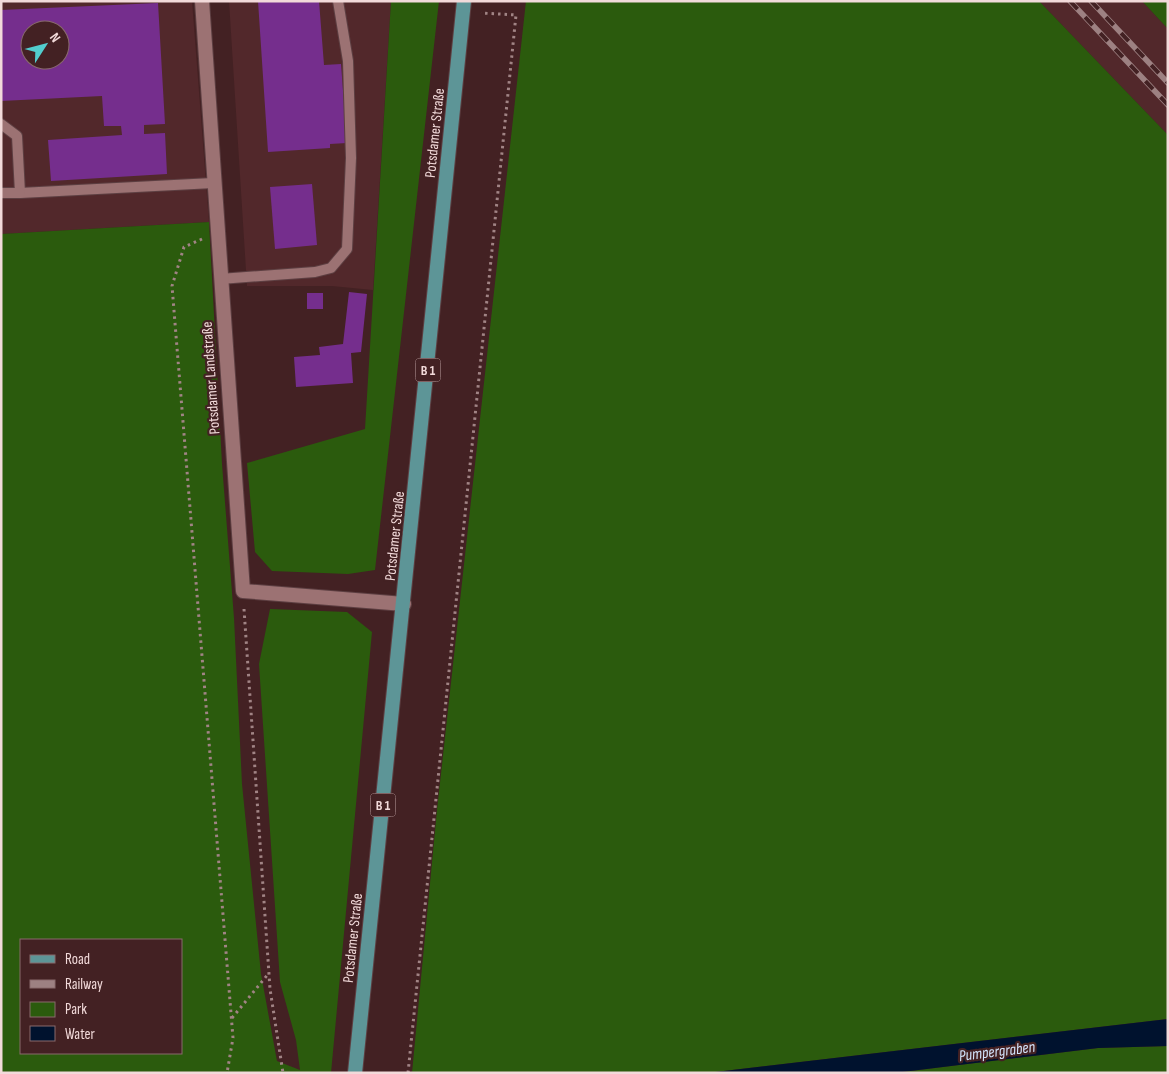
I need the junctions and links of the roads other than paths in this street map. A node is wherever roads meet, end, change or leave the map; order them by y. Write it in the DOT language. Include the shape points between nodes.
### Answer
graph roads {
  1 [pos="202,1"];
  2 [pos="338,1"];
  3 [pos="464,1"];
  4 [pos="1,124"];
  5 [pos="213,183"];
  6 [pos="1,193"];
  7 [pos="20,193"];
  8 [pos="220,279"];
  9 [pos="404,604"];
  10 [pos="355,1073"];
  1 -- 5 [label="street, Potsdamer Landstraße"];
  2 -- 8 [label="lane" via="348,61 351,158 347,249 330,268 315,272"];
  3 -- 9 [label="main road, Potsdamer Straße / B 1"];
  4 -- 7 [label="lane" via="17,136"];
  5 -- 7 [label="lane"];
  5 -- 8 [label="street, Potsdamer Landstraße"];
  6 -- 7 [label="lane"];
  8 -- 9 [label="street, Potsdamer Landstraße" via="243,591"];
  9 -- 10 [label="main road, Potsdamer Straße / B 1"];
}
